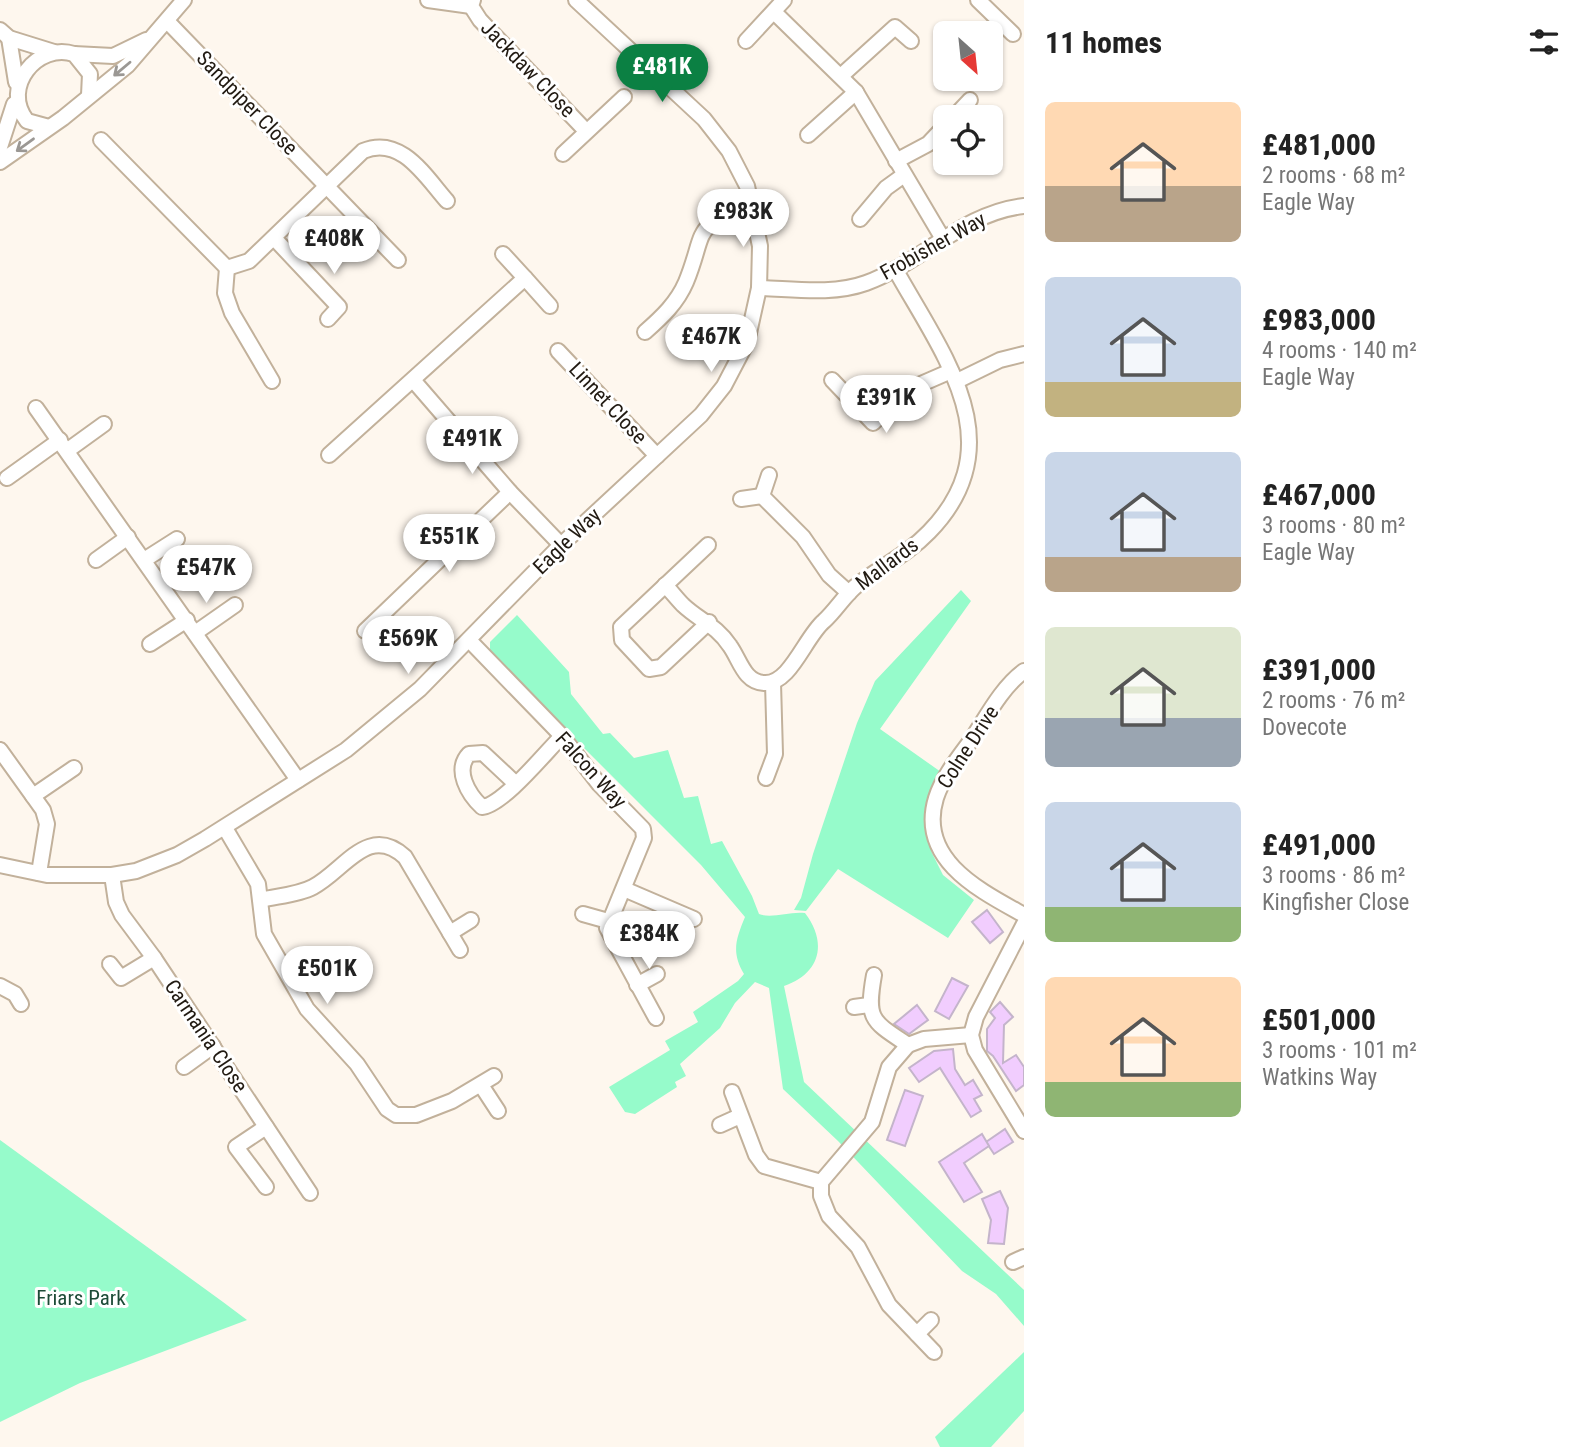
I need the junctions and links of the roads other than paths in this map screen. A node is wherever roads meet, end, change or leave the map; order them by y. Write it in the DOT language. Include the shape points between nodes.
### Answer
graph roads {
  1 [pos="184,0"];
  2 [pos="428,0"];
  3 [pos="576,0"];
  4 [pos="784,0"];
  5 [pos="978,0"];
  6 [pos="472,3"];
  7 [pos="774,12"];
  8 [pos="167,21"];
  9 [pos="4,34"];
  10 [pos="1013,34"];
  11 [pos="150,38"];
  12 [pos="746,41"];
  13 [pos="911,41"];
  14 [pos="54,52"];
  15 [pos="74,54"];
  16 [pos="842,75"];
  17 [pos="16,82"];
  18 [pos="856,92"];
  19 [pos="89,95"];
  20 [pos="624,97"];
  21 [pos="970,100"];
  22 [pos="14,104"];
  23 [pos="965,105"];
  24 [pos="49,127"];
  25 [pos="586,131"];
  26 [pos="808,135"];
  27 [pos="933,139"];
  28 [pos="101,140"];
  29 [pos="0,147"];
  30 [pos="563,154"];
  31 [pos="895,161"];
  32 [pos="0,162"];
  33 [pos="904,175"];
  34 [pos="326,185"];
  35 [pos="447,201"];
  36 [pos="1024,206"];
  37 [pos="753,209"];
  38 [pos="860,219"];
  39 [pos="274,238"];
  40 [pos="943,239"];
  41 [pos="503,254"];
  42 [pos="398,260"];
  43 [pos="227,268"];
  44 [pos="895,269"];
  45 [pos="525,278"];
  46 [pos="760,288"];
  47 [pos="550,306"];
  48 [pos="328,319"];
  49 [pos="645,332"];
  50 [pos="558,351"];
  51 [pos="1024,354"];
  52 [pos="954,376"];
  53 [pos="413,380"];
  54 [pos="832,380"];
  55 [pos="272,381"];
  56 [pos="36,408"];
  57 [pos="104,424"];
  58 [pos="64,445"];
  59 [pos="329,456"];
  60 [pos="657,456"];
  61 [pos="769,475"];
  62 [pos="7,478"];
  63 [pos="510,492"];
  64 [pos="762,496"];
  65 [pos="741,499"];
  66 [pos="128,537"];
  67 [pos="177,539"];
  68 [pos="561,545"];
  69 [pos="708,545"];
  70 [pos="96,560"];
  71 [pos="145,560"];
  72 [pos="665,585"];
  73 [pos="849,593"];
  74 [pos="236,606"];
  75 [pos="709,622"];
  76 [pos="191,627"];
  77 [pos="365,631"];
  78 [pos="469,640"];
  79 [pos="150,644"];
  80 [pos="1024,671"];
  81 [pos="773,683"];
  82 [pos="562,736"];
  83 [pos="0,750"];
  84 [pos="74,768"];
  85 [pos="766,778"];
  86 [pos="298,780"];
  87 [pos="515,783"];
  88 [pos="33,796"];
  89 [pos="225,828"];
  90 [pos="0,864"];
  91 [pos="39,873"];
  92 [pos="112,875"];
  93 [pos="625,889"];
  94 [pos="261,900"];
  95 [pos="583,914"];
  96 [pos="1024,915"];
  97 [pos="694,919"];
  98 [pos="471,920"];
  99 [pos="608,921"];
  100 [pos="1024,924"];
  101 [pos="450,933"];
  102 [pos="460,950"];
  103 [pos="154,958"];
  104 [pos="110,964"];
  105 [pos="657,974"];
  106 [pos="874,975"];
  107 [pos="637,985"];
  108 [pos="0,986"];
  109 [pos="21,1003"];
  110 [pos="656,1018"];
  111 [pos="971,1035"];
  112 [pos="908,1045"];
  113 [pos="212,1046"];
  114 [pos="184,1067"];
  115 [pos="494,1076"];
  116 [pos="481,1085"];
  117 [pos="732,1092"];
  118 [pos="498,1111"];
  119 [pos="740,1116"];
  120 [pos="720,1125"];
  121 [pos="266,1127"];
  122 [pos="1024,1131"];
  123 [pos="821,1182"];
  124 [pos="266,1187"];
  125 [pos="310,1193"];
  126 [pos="931,1320"];
  127 [pos="918,1334"];
  128 [pos="934,1352"];
  1 -- 8 [label="street"];
  2 -- 6 [label="street, Jackdaw Close"];
  3 -- 37 [label="street, Eagle Way" via="712,129 735,162"];
  4 -- 7 [label="street"];
  5 -- 10 [label="street"];
  6 -- 25 [label="street, Jackdaw Close" via="480,20"];
  7 -- 12 [label="street"];
  7 -- 16 [label="street"];
  8 -- 11 [label="street"];
  8 -- 34 [label="street, Sandpiper Close"];
  9 -- 14 [label="street"];
  9 -- 17 [label="street"];
  11 -- 15 [label="street" via="113,55"];
  11 -- 19 [label="street, one-way" via="128,65"];
  13 -- 16 [label="street" via="895,27"];
  14 -- 15 [label="street"];
  14 -- 17 [label="street" via="32,64"];
  15 -- 19 [label="street" via="90,75"];
  16 -- 18 [label="street"];
  17 -- 22 [label="street"];
  18 -- 26 [label="street"];
  18 -- 31 [label="street"];
  19 -- 24 [label="street"];
  20 -- 25 [label="street, Jackdaw Close"];
  21 -- 23 [label="street"];
  22 -- 24 [label="street" via="27,121"];
  22 -- 29 [label="street"];
  24 -- 32 [label="street, one-way"];
  25 -- 30 [label="street, Jackdaw Close"];
  27 -- 31 [label="street"];
  28 -- 43 [label="street"];
  31 -- 33 [label="street"];
  33 -- 38 [label="street" via="886,188"];
  33 -- 40 [label="street"];
  34 -- 35 [label="street" via="363,151 388,146 402,152"];
  34 -- 39 [label="street"];
  34 -- 42 [label="street, Sandpiper Close"];
  36 -- 40 [label="street, Frobisher Way" via="997,212"];
  37 -- 46 [label="street, Eagle Way" via="761,254"];
  37 -- 49 [label="street" via="709,225 698,241 681,292"];
  39 -- 43 [label="street" via="249,261"];
  39 -- 48 [label="street" via="339,307"];
  40 -- 44 [label="street, Frobisher Way"];
  41 -- 45 [label="street"];
  43 -- 55 [label="street" via="225,293 232,313"];
  44 -- 46 [label="street, Frobisher Way" via="865,284 832,291"];
  44 -- 52 [label="street, Mallards"];
  45 -- 47 [label="street"];
  45 -- 53 [label="street"];
  46 -- 60 [label="street, Eagle Way" via="750,334 733,373 701,415"];
  50 -- 60 [label="street, Linnet Close"];
  51 -- 52 [label="street"];
  52 -- 54 [label="street" via="905,391 873,423"];
  52 -- 73 [label="street, Mallards" via="965,406 968,440 963,482 954,501 908,552"];
  53 -- 59 [label="street"];
  53 -- 63 [label="street"];
  56 -- 58 [label="street"];
  57 -- 58 [label="street"];
  58 -- 62 [label="street"];
  58 -- 66 [label="street"];
  60 -- 68 [label="street, Eagle Way"];
  61 -- 64 [label="street"];
  63 -- 68 [label="street"];
  63 -- 77 [label="street"];
  64 -- 65 [label="street"];
  64 -- 73 [label="street"];
  66 -- 70 [label="street"];
  66 -- 71 [label="street"];
  67 -- 71 [label="street"];
  68 -- 78 [label="street, Eagle Way"];
  69 -- 72 [label="street"];
  71 -- 76 [label="street"];
  72 -- 75 [label="street" via="684,606"];
  72 -- 75 [label="street" via="621,627 622,640 649,669 661,667"];
  73 -- 81 [label="street, Mallards" via="807,640 787,674"];
  74 -- 76 [label="street"];
  75 -- 81 [label="street" via="730,645 747,676 755,682"];
  76 -- 79 [label="street"];
  76 -- 86 [label="street"];
  78 -- 82 [label="street, Falcon Way"];
  78 -- 86 [label="street, Eagle Way" via="379,724"];
  80 -- 96 [label="street, Colne Drive" via="1006,689 945,778 935,799 934,829 955,872"];
  81 -- 85 [label="street" via="775,754"];
  82 -- 87 [label="street"];
  82 -- 93 [label="street, Falcon Way" via="599,784 643,829 644,838"];
  83 -- 88 [label="street"];
  84 -- 88 [label="street"];
  86 -- 89 [label="street, Eagle Way"];
  88 -- 91 [label="street" via="47,824"];
  89 -- 92 [label="street, Eagle Way" via="177,855"];
  89 -- 94 [label="street" via="258,884"];
  90 -- 91 [label="street, Eagle Way"];
  91 -- 92 [label="street, Eagle Way"];
  92 -- 103 [label="street, Carmania Close" via="122,915"];
  93 -- 97 [label="street"];
  93 -- 99 [label="street, Falcon Way"];
  94 -- 101 [label="street" via="309,889 354,855 382,845 405,858"];
  94 -- 116 [label="street" via="264,933 307,1009 352,1058 387,1109 396,1115 416,1115"];
  95 -- 99 [label="street"];
  98 -- 101 [label="street"];
  99 -- 107 [label="street" via="612,942"];
  100 -- 111 [label="street"];
  101 -- 102 [label="street"];
  103 -- 104 [label="street" via="121,978"];
  103 -- 113 [label="street, Carmania Close"];
  105 -- 107 [label="street"];
  106 -- 112 [label="street" via="861,1006"];
  107 -- 110 [label="street"];
  108 -- 109 [label="street"];
  111 -- 112 [label="street"];
  111 -- 122 [label="street" via="975,1050"];
  112 -- 123 [label="street" via="889,1067 872,1122"];
  113 -- 114 [label="street"];
  113 -- 121 [label="street, Carmania Close"];
  115 -- 116 [label="street"];
  116 -- 118 [label="street"];
  117 -- 119 [label="street"];
  119 -- 120 [label="street"];
  119 -- 123 [label="street" via="764,1166"];
  121 -- 124 [label="street" via="236,1147"];
  121 -- 125 [label="street, Carmania Close"];
  123 -- 127 [label="street" via="829,1216 858,1247 889,1305"];
  126 -- 127 [label="street"];
  127 -- 128 [label="street"];
}
